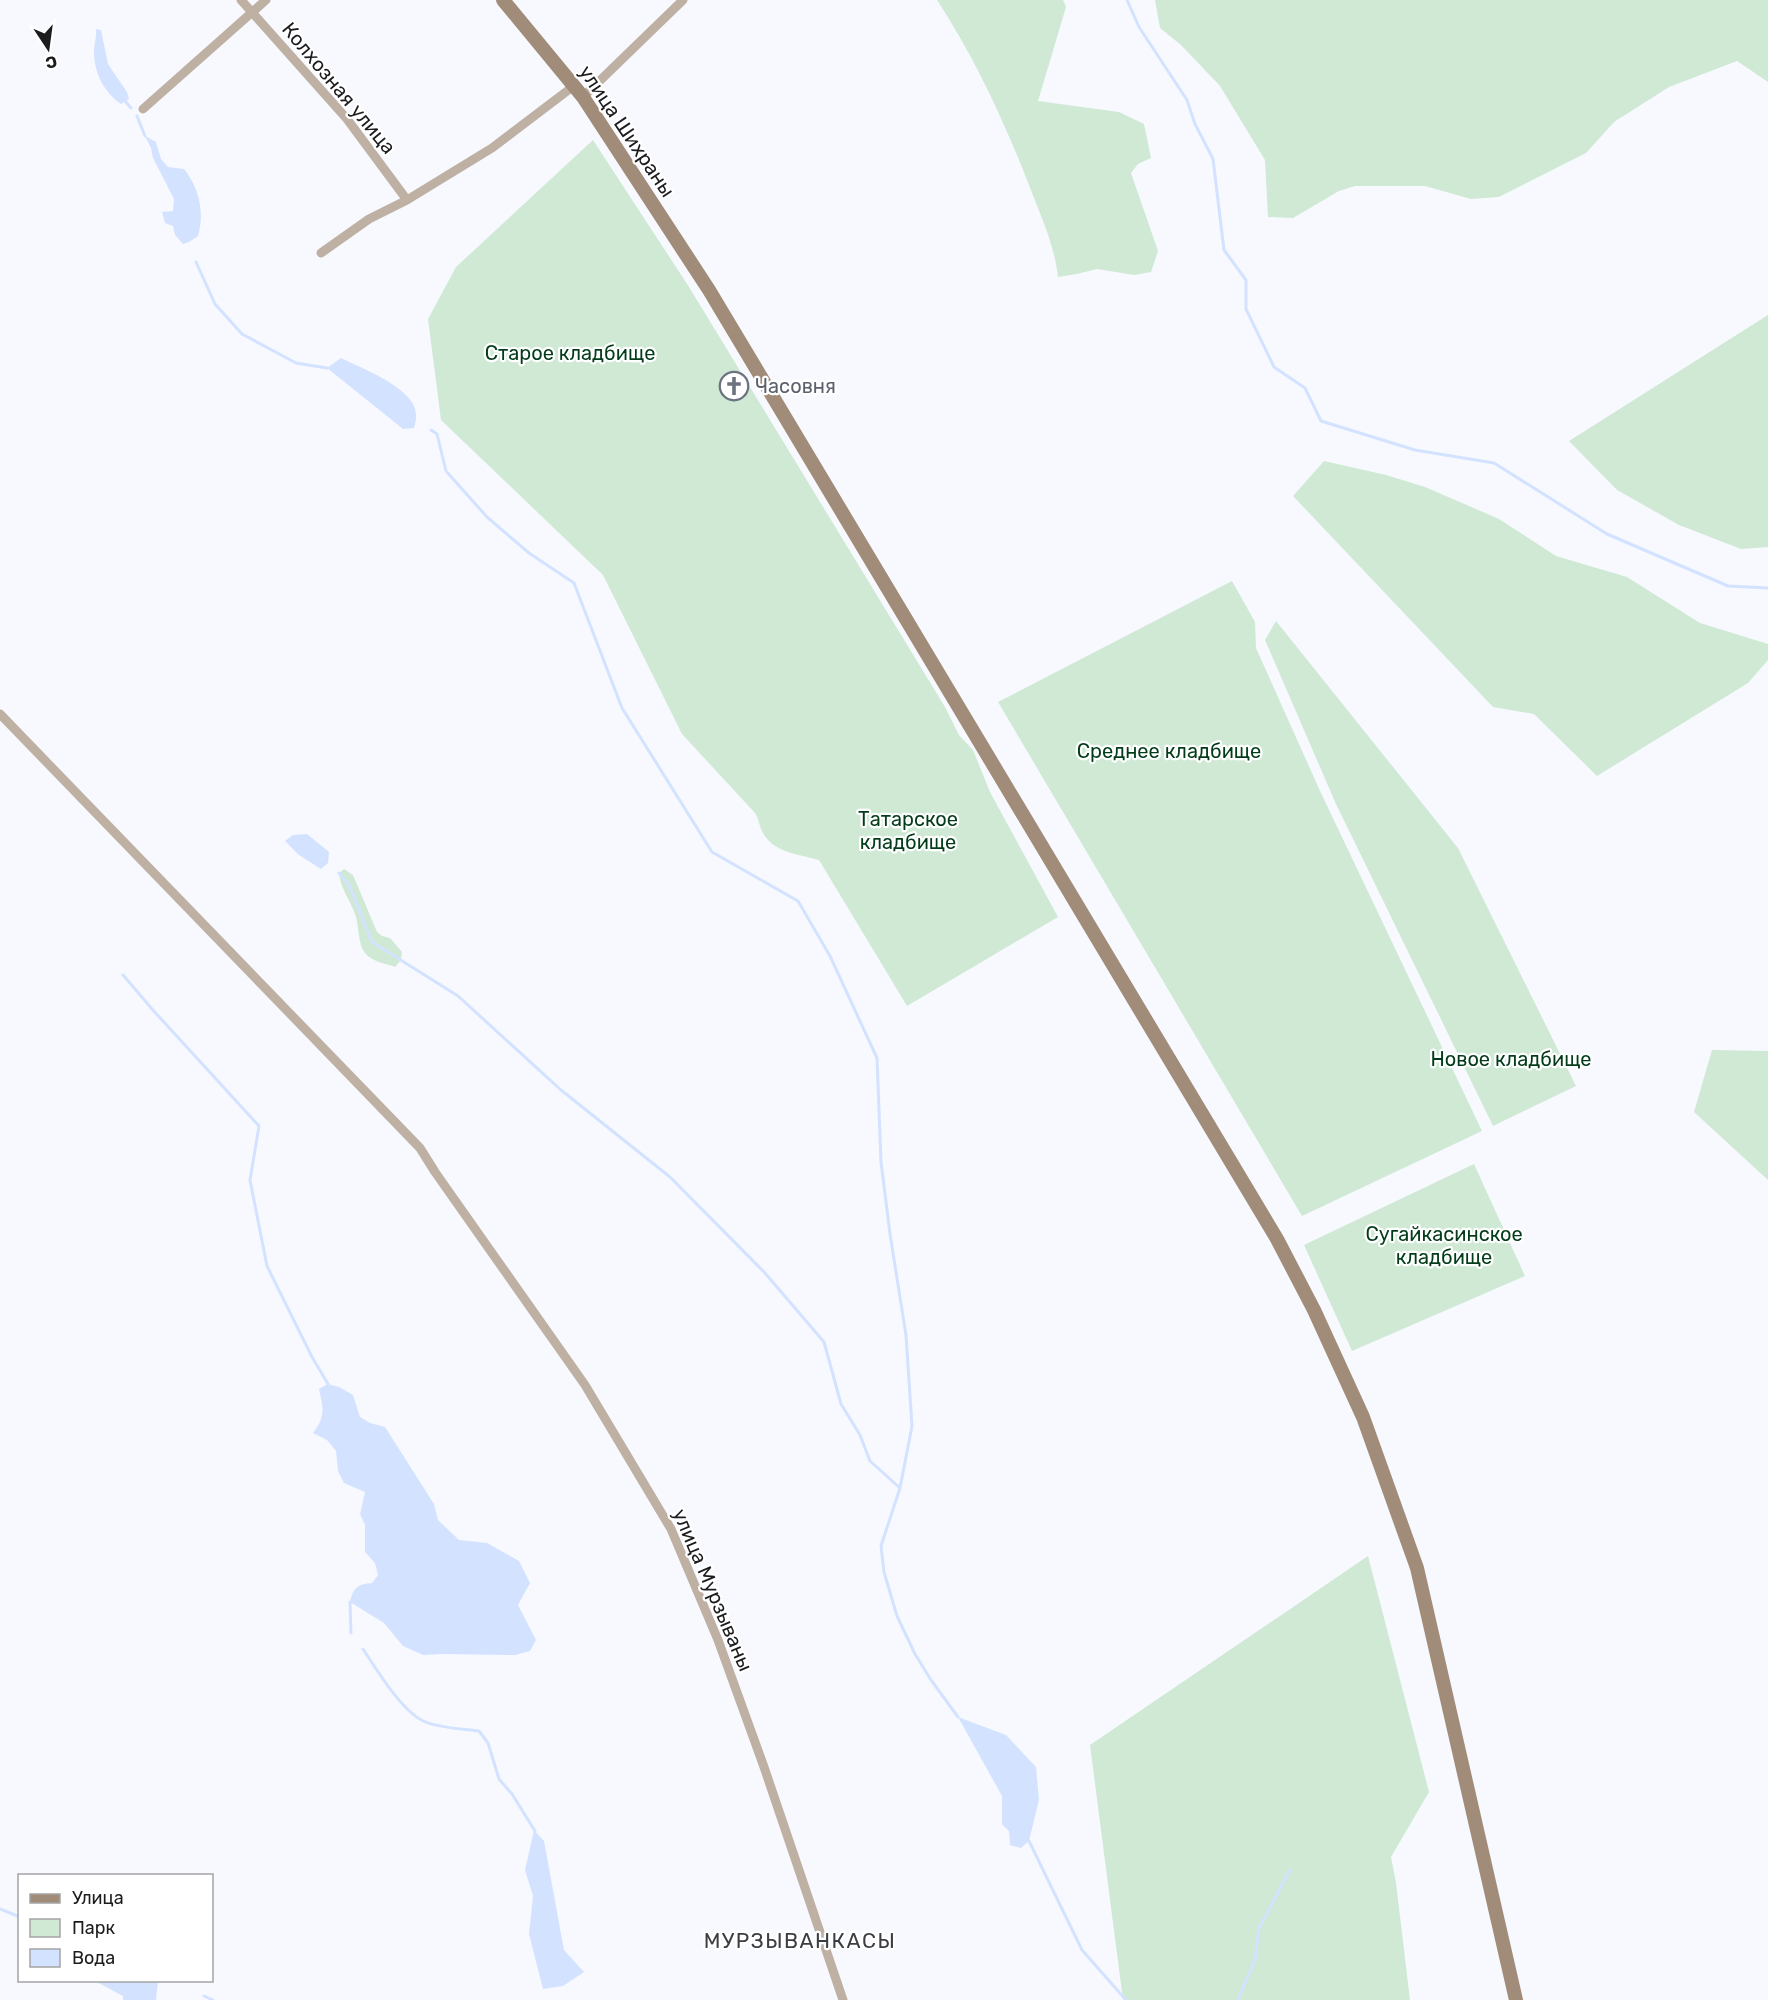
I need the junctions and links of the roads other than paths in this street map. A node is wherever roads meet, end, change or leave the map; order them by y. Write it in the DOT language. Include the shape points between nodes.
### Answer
graph roads {
  1 [pos="241,0"];
  2 [pos="266,0"];
  3 [pos="683,0"];
  4 [pos="505,1"];
  5 [pos="253,13"];
  6 [pos="575,85"];
  7 [pos="583,97"];
  8 [pos="143,109"];
  9 [pos="407,200"];
  10 [pos="321,253"];
  11 [pos="0,714"];
  12 [pos="843,2000"];
  13 [pos="1516,2000"];
  1 -- 5 [label="street, Колхозная улица"];
  2 -- 5 [label="street"];
  3 -- 7 [label="street"];
  4 -- 6 [label="street, улица Шихраны"];
  5 -- 8 [label="street"];
  5 -- 9 [label="street, Колхозная улица" via="347,119"];
  6 -- 7 [label="street, улица Шихраны"];
  6 -- 9 [label="street" via="492,148"];
  7 -- 13 [label="street, улица Шихраны" via="709,290 1277,1239 1314,1310 1363,1417 1417,1568"];
  9 -- 10 [label="street" via="369,219"];
  11 -- 12 [label="street, улица Мурзываны" via="420,1148 585,1385 671,1529 722,1650"];
}
